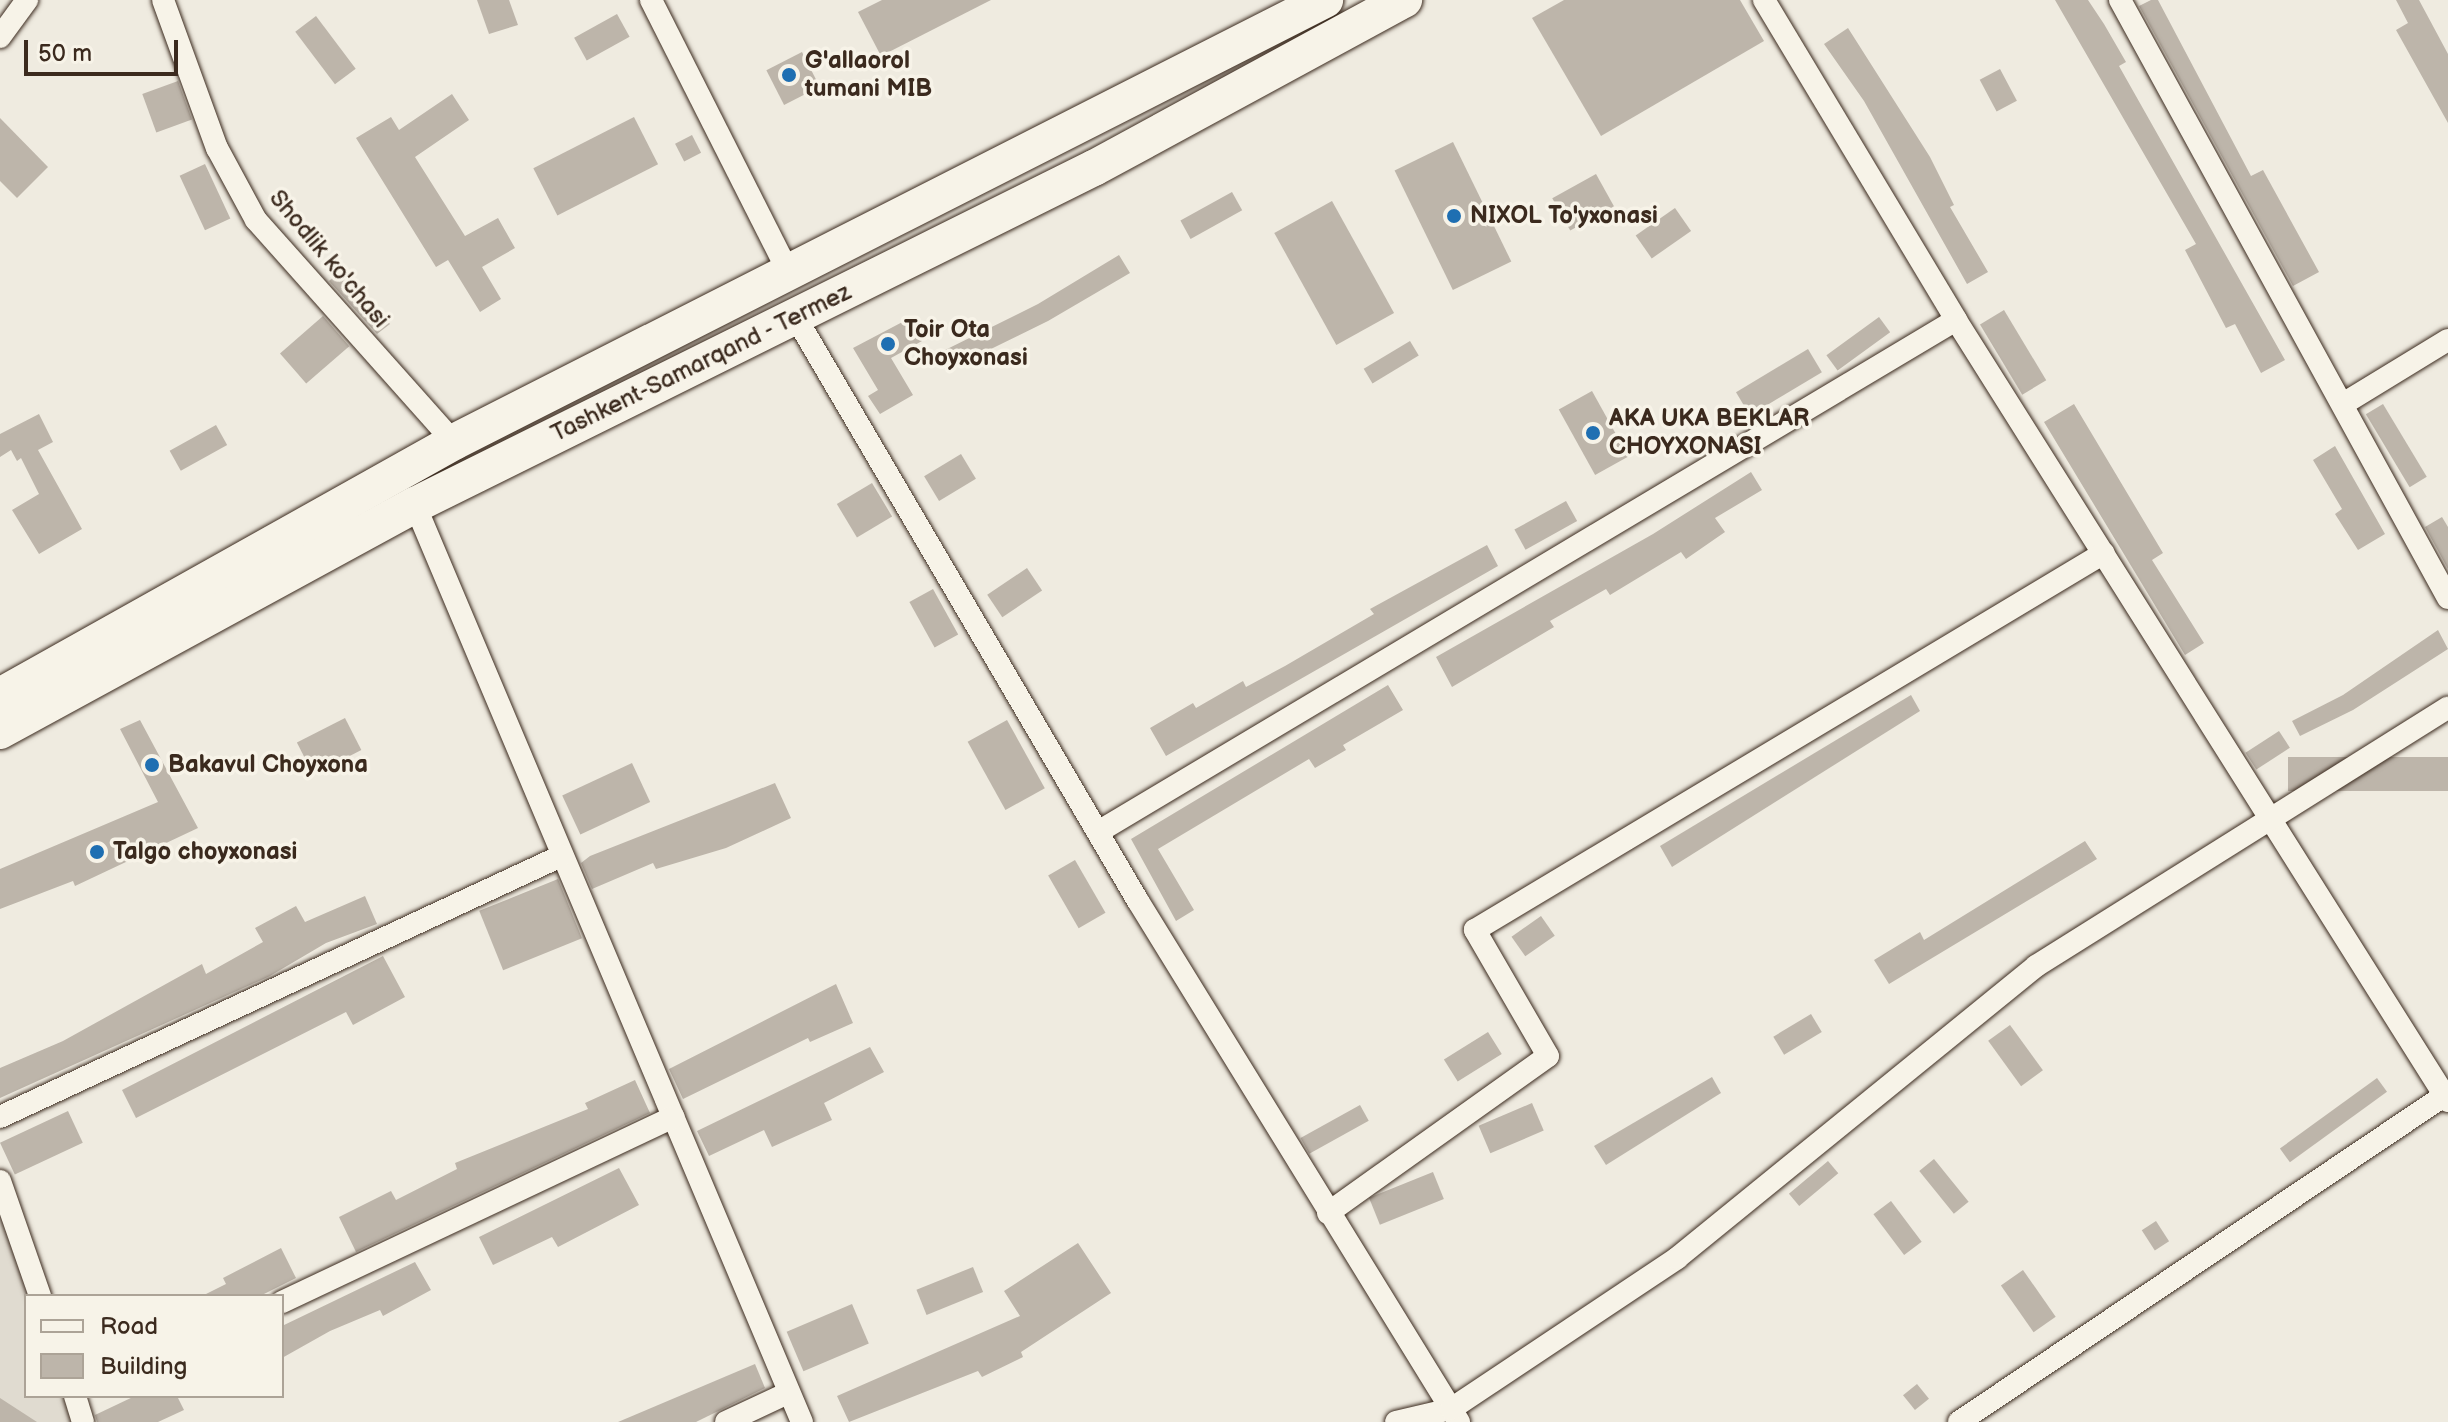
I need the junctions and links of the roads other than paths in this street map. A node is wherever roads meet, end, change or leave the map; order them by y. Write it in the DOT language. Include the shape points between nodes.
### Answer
graph roads {
  1 [pos="27,0"];
  2 [pos="163,0"];
  3 [pos="651,0"];
  4 [pos="1404,0"];
  5 [pos="1764,0"];
  6 [pos="2120,0"];
  7 [pos="1304,5"];
  8 [pos="0,37"];
  9 [pos="789,273"];
  10 [pos="795,316"];
  11 [pos="1956,320"];
  12 [pos="2448,340"];
  13 [pos="545,395"];
  14 [pos="2343,404"];
  15 [pos="545,441"];
  16 [pos="454,442"];
  17 [pos="415,505"];
  18 [pos="2104,553"];
  19 [pos="2448,598"];
  20 [pos="0,696"];
  21 [pos="2448,708"];
  22 [pos="0,731"];
  23 [pos="2269,816"];
  24 [pos="1098,832"];
  25 [pos="561,856"];
  26 [pos="2447,1096"];
  27 [pos="0,1117"];
  28 [pos="674,1117"];
  29 [pos="0,1181"];
  30 [pos="1328,1213"];
  31 [pos="39,1294"];
  32 [pos="284,1301"];
  33 [pos="788,1393"];
  34 [pos="77,1398"];
  35 [pos="1455,1415"];
  36 [pos="83,1422"];
  37 [pos="726,1422"];
  38 [pos="802,1422"];
  39 [pos="1396,1422"];
  40 [pos="1959,1422"];
  1 -- 8 [label="street"];
  2 -- 16 [label="street, Shodlik ko'chasi" via="217,148 256,220"];
  3 -- 9 [label="street"];
  4 -- 10 [label="highway, Tashkent-Samarqand - Termez" via="1094,168"];
  5 -- 11 [label="street"];
  6 -- 14 [label="street"];
  7 -- 9 [label="highway, Tashkent-Samarqand - Termez"];
  9 -- 13 [label="highway, Tashkent-Samarqand - Termez"];
  10 -- 15 [label="highway, Tashkent-Samarqand - Termez"];
  10 -- 24 [label="street"];
  11 -- 18 [label="street"];
  11 -- 24 [label="street"];
  12 -- 14 [label="street"];
  13 -- 15 [label="highway" via="527,425"];
  13 -- 16 [label="highway, Tashkent-Samarqand - Termez"];
  14 -- 19 [label="street"];
  15 -- 17 [label="highway, Tashkent-Samarqand - Termez"];
  16 -- 20 [label="highway, Tashkent-Samarqand - Termez"];
  17 -- 22 [label="highway, Tashkent-Samarqand - Termez"];
  17 -- 25 [label="street"];
  18 -- 23 [label="street"];
  18 -- 30 [label="street" via="1475,930 1548,1056"];
  21 -- 23 [label="street"];
  23 -- 26 [label="street"];
  23 -- 35 [label="street" via="2036,966 1677,1258"];
  24 -- 30 [label="street"];
  25 -- 27 [label="street"];
  25 -- 28 [label="street"];
  26 -- 40 [label="street"];
  28 -- 32 [label="street"];
  28 -- 33 [label="street"];
  29 -- 31 [label="street"];
  30 -- 35 [label="street"];
  33 -- 37 [label="street"];
  33 -- 38 [label="street"];
  34 -- 36 [label="street"];
  35 -- 39 [label="street"];
}
